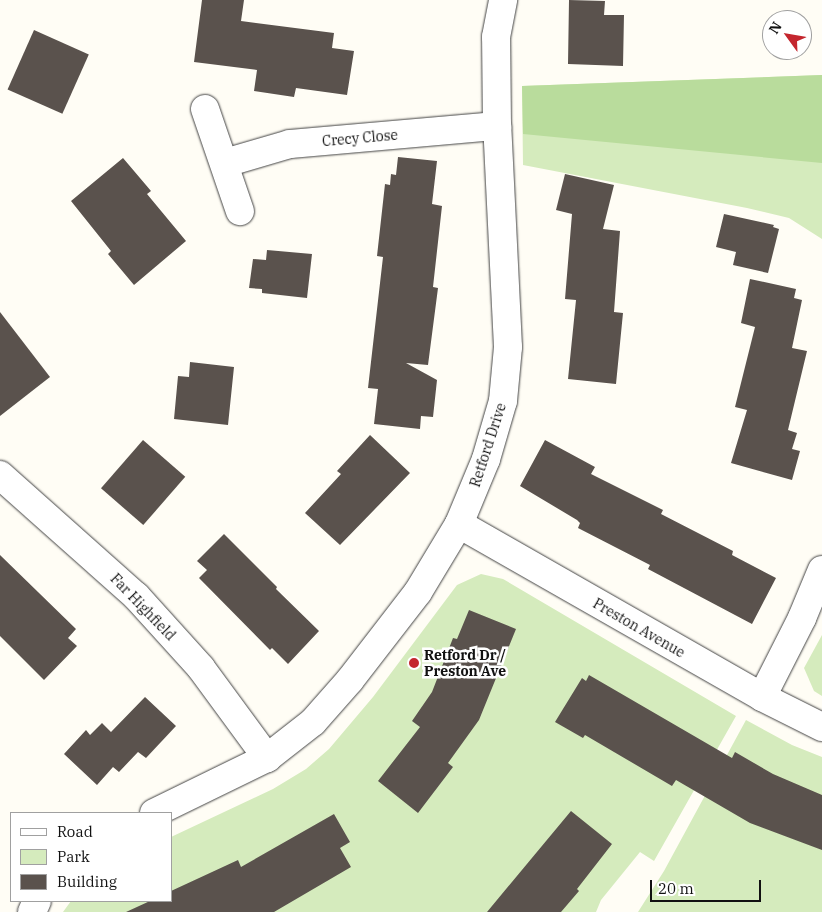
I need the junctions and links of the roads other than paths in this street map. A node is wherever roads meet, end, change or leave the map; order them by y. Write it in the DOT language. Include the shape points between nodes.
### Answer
graph roads {
  1 [pos="503,0"];
  2 [pos="205,109"];
  3 [pos="497,126"];
  4 [pos="225,163"];
  5 [pos="240,211"];
  6 [pos="0,475"];
  7 [pos="459,524"];
  8 [pos="822,570"];
  9 [pos="762,697"];
  10 [pos="822,727"];
  11 [pos="267,758"];
  12 [pos="156,812"];
  1 -- 3 [label="street, Retford Drive" via="496,37"];
  2 -- 4 [label="street"];
  3 -- 4 [label="street, Crecy Close" via="290,144"];
  3 -- 7 [label="street, Retford Drive" via="508,347 503,401 486,459"];
  4 -- 5 [label="street"];
  6 -- 11 [label="street, Far Highfield" via="136,596 201,668"];
  7 -- 9 [label="street, Preston Avenue"];
  7 -- 11 [label="street, Retford Drive" via="418,592 350,680 313,722"];
  8 -- 9 [label="street"];
  9 -- 10 [label="street, Preston Avenue"];
  11 -- 12 [label="street, Retford Drive"];
}
